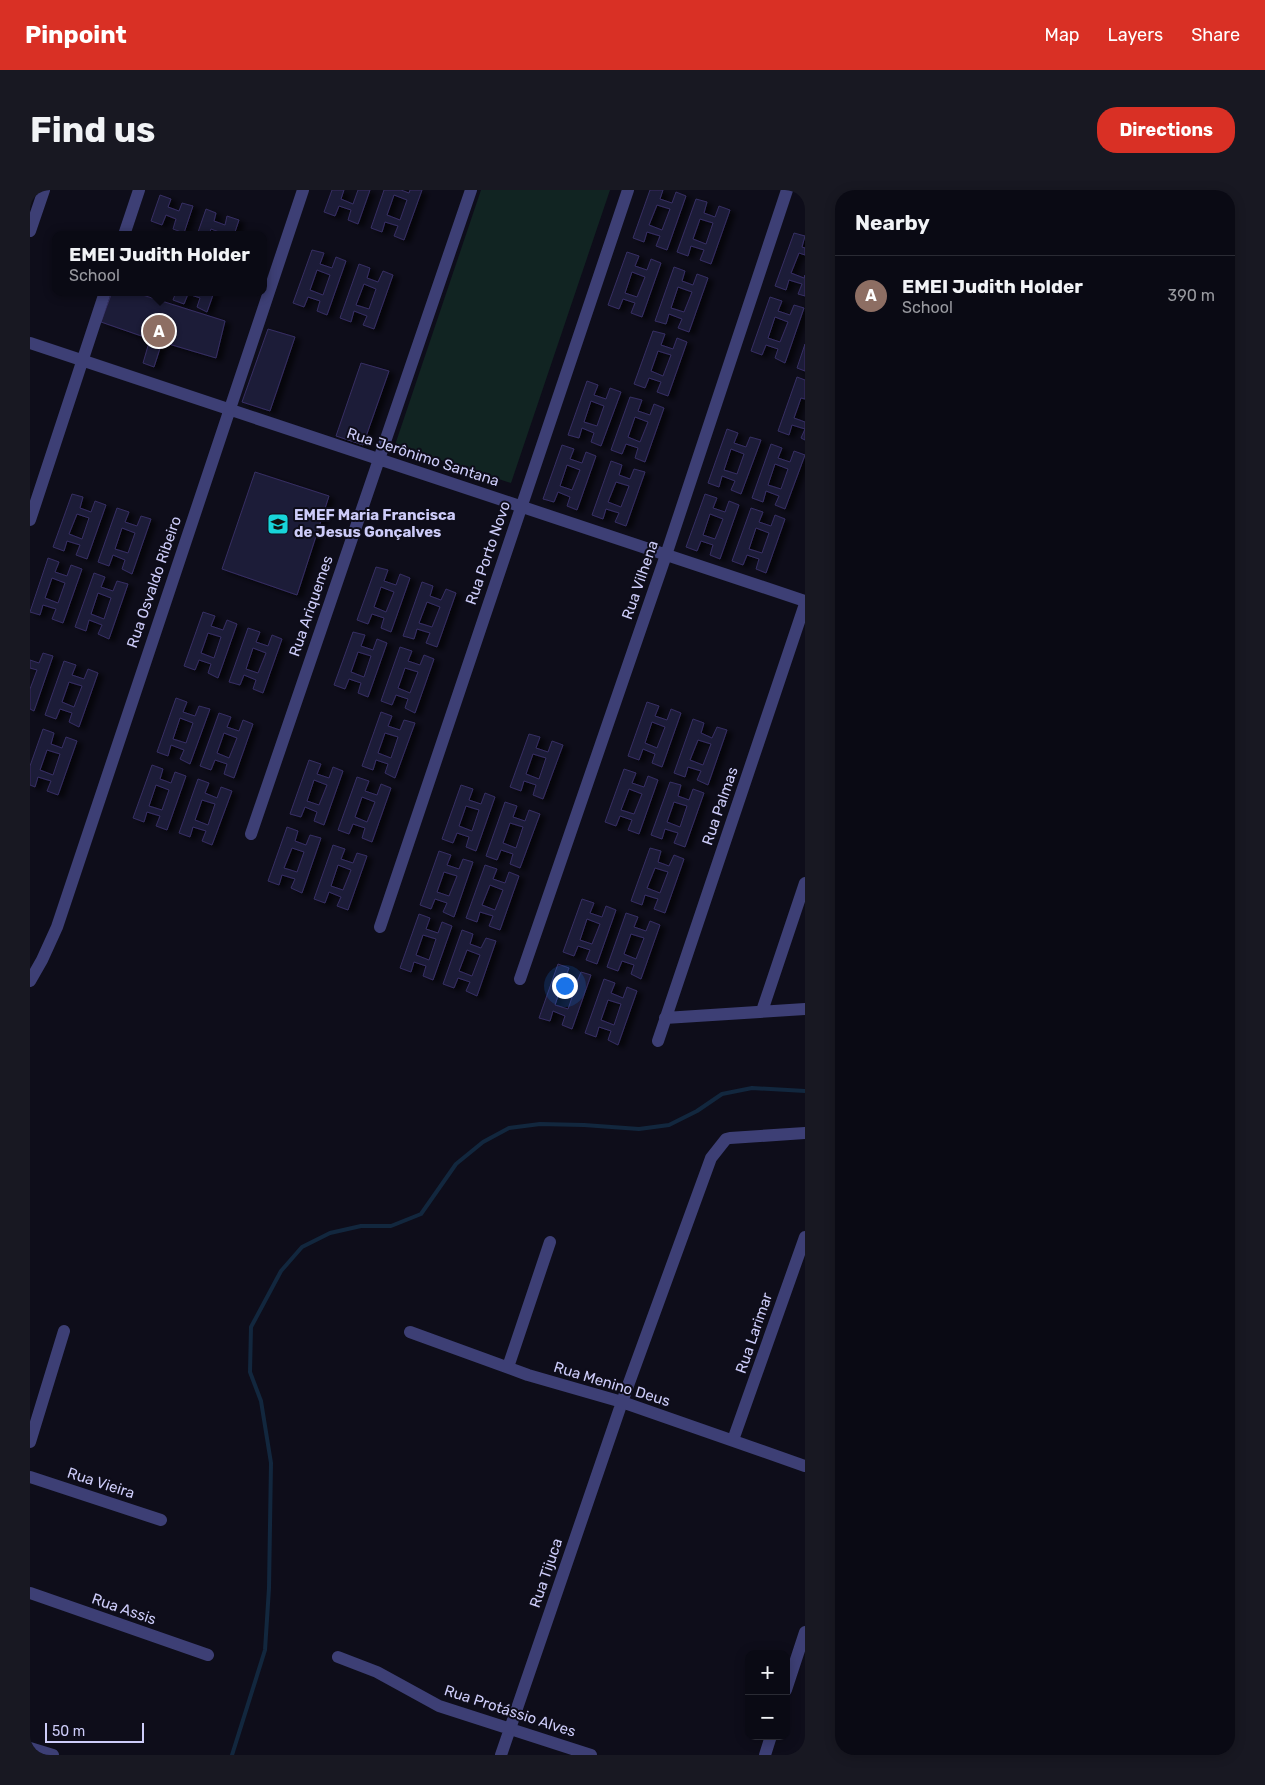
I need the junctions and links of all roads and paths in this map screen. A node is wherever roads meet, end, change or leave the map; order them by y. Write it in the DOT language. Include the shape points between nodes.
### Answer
graph roads {
  1 [pos="44,190"];
  2 [pos="139,190"];
  3 [pos="303,190"];
  4 [pos="471,190"];
  5 [pos="628,190"];
  6 [pos="787,190"];
  7 [pos="30,231"];
  8 [pos="125,231"];
  9 [pos="104,296"];
  10 [pos="30,343"];
  11 [pos="82,360"];
  12 [pos="230,411"];
  13 [pos="378,459"];
  14 [pos="520,506"];
  15 [pos="30,520"];
  16 [pos="666,554"];
  17 [pos="805,602"];
  18 [pos="251,834"];
  19 [pos="805,883"];
  20 [pos="380,927"];
  21 [pos="520,979"];
  22 [pos="30,982"];
  23 [pos="805,1008"];
  24 [pos="762,1011"];
  25 [pos="665,1018"];
  26 [pos="658,1041"];
  27 [pos="805,1133"];
  28 [pos="805,1237"];
  29 [pos="550,1242"];
  30 [pos="64,1331"];
  31 [pos="410,1332"];
  32 [pos="508,1366"];
  33 [pos="622,1402"];
  34 [pos="733,1440"];
  35 [pos="30,1442"];
  36 [pos="805,1466"];
  37 [pos="30,1477"];
  38 [pos="161,1520"];
  39 [pos="30,1593"];
  40 [pos="805,1632"];
  41 [pos="208,1655"];
  42 [pos="338,1657"];
  43 [pos="790,1678"];
  44 [pos="510,1728"];
  45 [pos="770,1740"];
  46 [pos="30,1748"];
  47 [pos="53,1755"];
  48 [pos="500,1755"];
  49 [pos="591,1755"];
  50 [pos="765,1755"];
  1 -- 7 [label="street"];
  2 -- 8 [label="street"];
  3 -- 12 [label="street, Rua Osvaldo Ribeiro"];
  4 -- 13 [label="street, Rua Ariquemes"];
  5 -- 14 [label="street, Rua Porto Novo"];
  6 -- 16 [label="street, Rua Vilhena"];
  9 -- 11 [label="street"];
  10 -- 11 [label="street, Rua Jerônimo Santana"];
  11 -- 12 [label="street, Rua Jerônimo Santana"];
  11 -- 15 [label="street"];
  12 -- 13 [label="street, Rua Jerônimo Santana"];
  12 -- 22 [label="street, Rua Osvaldo Ribeiro" via="57,927"];
  13 -- 14 [label="street, Rua Jerônimo Santana"];
  13 -- 18 [label="street, Rua Ariquemes"];
  14 -- 16 [label="street, Rua Jerônimo Santana"];
  14 -- 20 [label="street, Rua Porto Novo"];
  16 -- 17 [label="street, Rua Jerônimo Santana"];
  16 -- 21 [label="street, Rua Vilhena"];
  17 -- 25 [label="street, Rua Palmas"];
  19 -- 24 [label="street"];
  23 -- 24 [label="street"];
  24 -- 25 [label="street"];
  25 -- 26 [label="street, Rua Palmas"];
  27 -- 33 [label="street, Rua Tijuca" via="730,1138 711,1158"];
  28 -- 34 [label="street, Rua Larimar"];
  29 -- 32 [label="street"];
  30 -- 35 [label="street"];
  31 -- 32 [label="street, Rua Menino Deus"];
  32 -- 33 [label="street, Rua Menino Deus" via="559,1385"];
  33 -- 34 [label="street, Rua Menino Deus"];
  33 -- 44 [label="street, Rua Tijuca"];
  34 -- 36 [label="street, Rua Menino Deus"];
  37 -- 38 [label="street, Rua Vieira"];
  39 -- 41 [label="street, Rua Assis"];
  40 -- 43 [label="street"];
  42 -- 44 [label="street, Rua Protássio Alves" via="377,1672 439,1706"];
  44 -- 48 [label="street, Rua Tijuca"];
  44 -- 49 [label="street, Rua Protássio Alves"];
  45 -- 50 [label="street"];
  46 -- 47 [label="street"];
}
